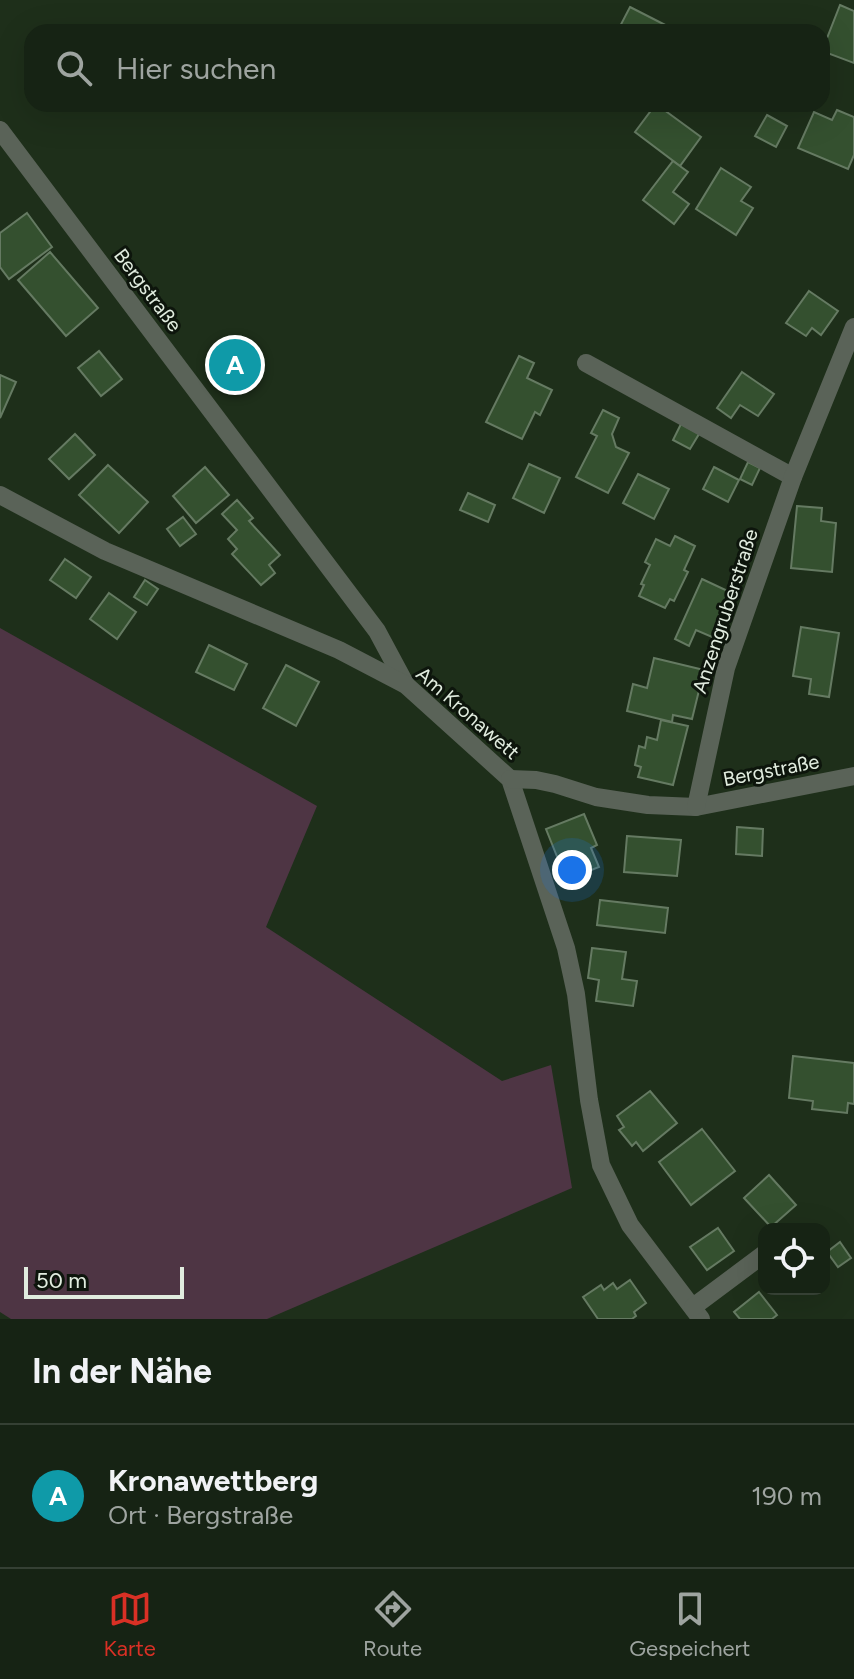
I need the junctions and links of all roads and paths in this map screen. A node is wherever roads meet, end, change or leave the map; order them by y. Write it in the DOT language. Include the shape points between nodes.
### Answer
graph roads {
  1 [pos="0,130"];
  2 [pos="854,327"];
  3 [pos="586,363"];
  4 [pos="793,477"];
  5 [pos="0,495"];
  6 [pos="406,685"];
  7 [pos="854,776"];
  8 [pos="510,779"];
  9 [pos="696,807"];
  10 [pos="758,1259"];
  11 [pos="697,1313"];
  1 -- 6 [label="street, Bergstraße" via="377,631"];
  2 -- 4 [label="street, Anzengruberstraße"];
  3 -- 4 [label="street"];
  4 -- 9 [label="street, Anzengruberstraße" via="726,668"];
  5 -- 6 [label="street, Am Kronawett" via="105,551 339,650"];
  6 -- 8 [label="street, Am Kronawett"];
  7 -- 9 [label="street, Bergstraße"];
  8 -- 9 [label="street, Bergstraße" via="648,805"];
  8 -- 11 [label="street, Am Kronawett" via="566,948 601,1165 630,1225"];
  10 -- 11 [label="street"];
}
